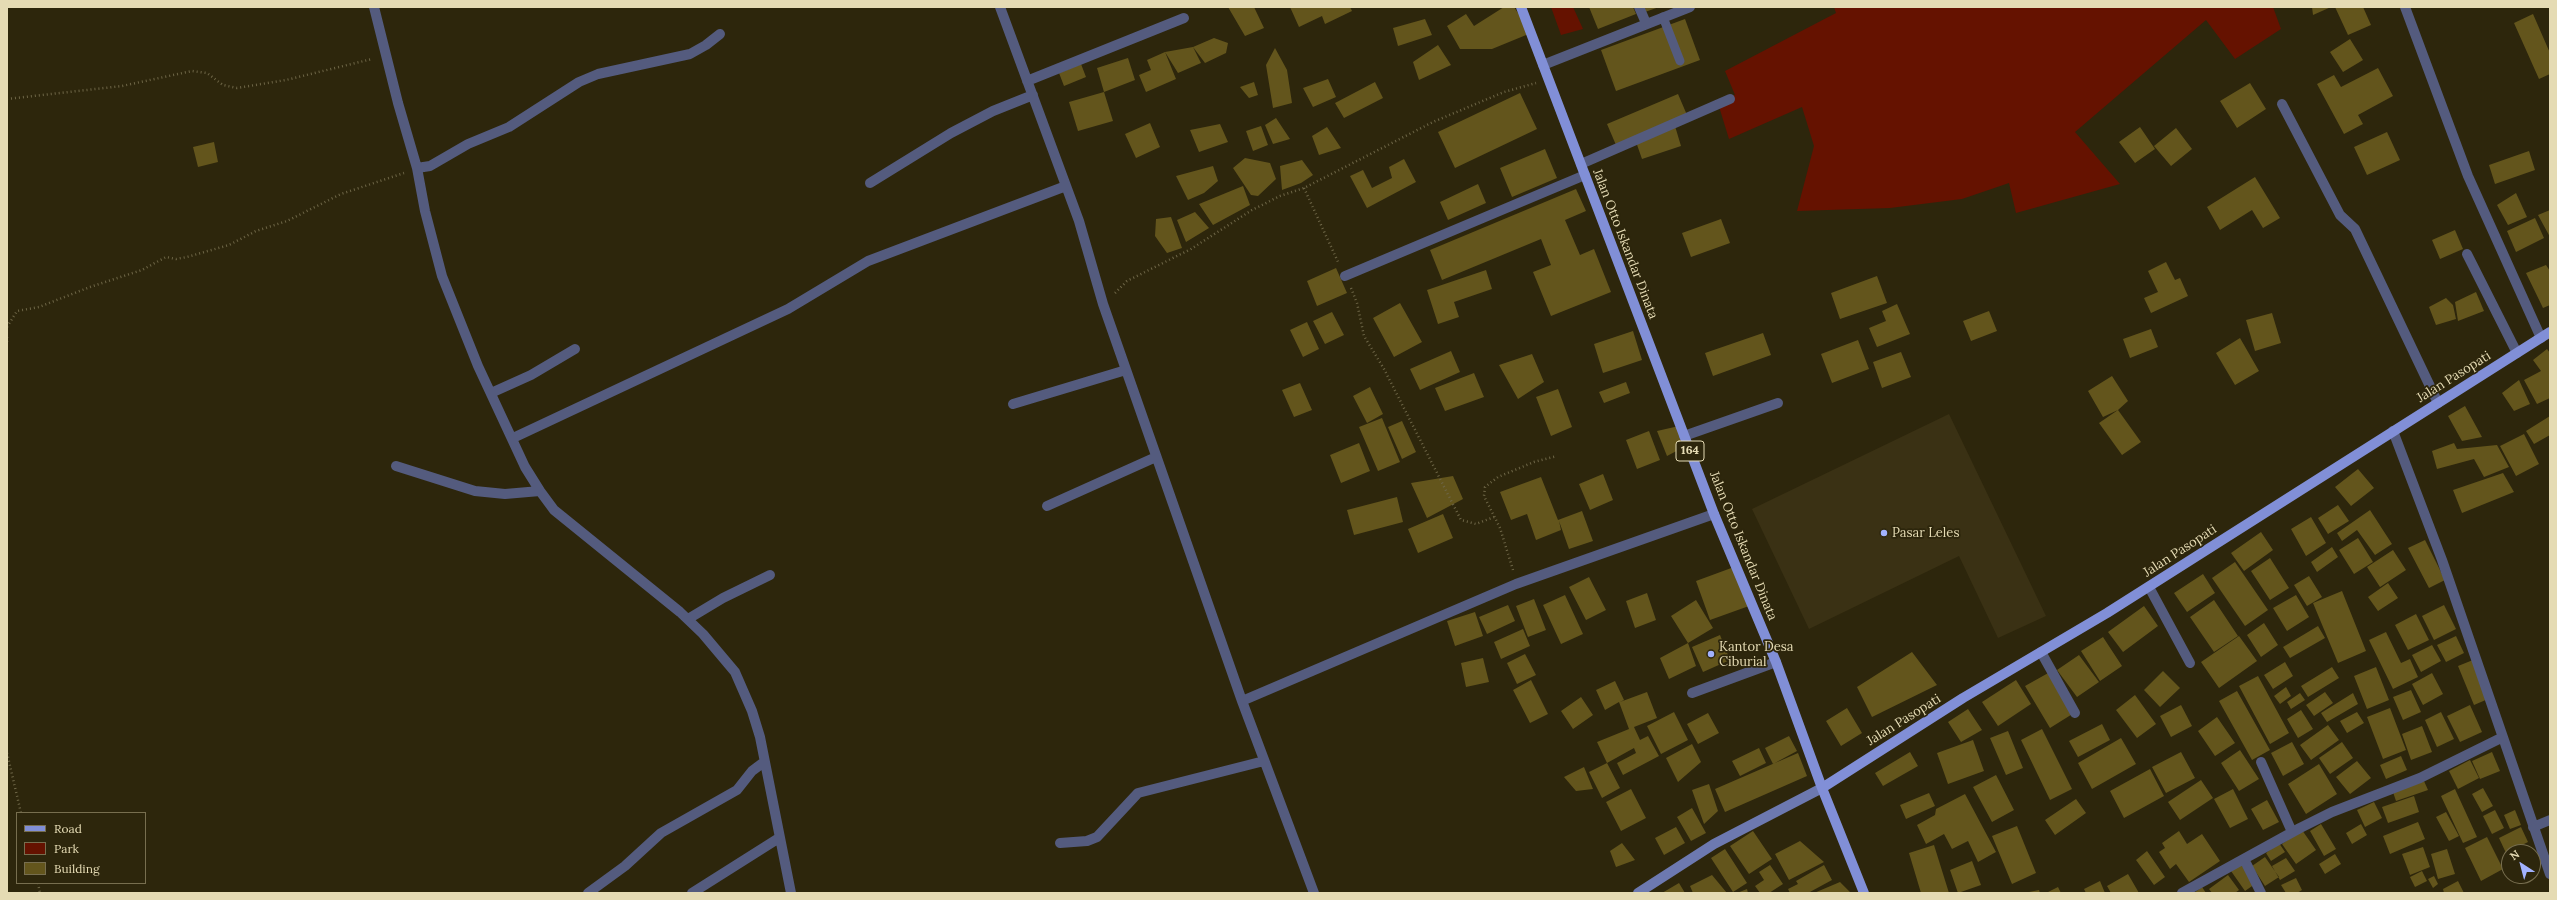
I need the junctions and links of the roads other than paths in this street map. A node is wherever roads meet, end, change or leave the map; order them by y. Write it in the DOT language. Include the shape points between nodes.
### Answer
graph roads {
  1 [pos="374,7"];
  2 [pos="1000,7"];
  3 [pos="1521,7"];
  4 [pos="1639,7"];
  5 [pos="1690,7"];
  6 [pos="2405,7"];
  7 [pos="1663,17"];
  8 [pos="1184,18"];
  9 [pos="1646,24"];
  10 [pos="720,34"];
  11 [pos="1680,61"];
  12 [pos="1544,65"];
  13 [pos="1027,81"];
  14 [pos="1033,95"];
  15 [pos="1730,99"];
  16 [pos="2282,104"];
  17 [pos="1581,164"];
  18 [pos="417,168"];
  19 [pos="1585,175"];
  20 [pos="870,183"];
  21 [pos="1066,186"];
  22 [pos="2467,254"];
  23 [pos="1345,276"];
  24 [pos="2546,335"];
  25 [pos="575,349"];
  26 [pos="2517,353"];
  27 [pos="1126,370"];
  28 [pos="491,393"];
  29 [pos="2438,402"];
  30 [pos="1778,403"];
  31 [pos="1013,404"];
  32 [pos="2393,432"];
  33 [pos="1684,436"];
  34 [pos="513,438"];
  35 [pos="1156,457"];
  36 [pos="396,466"];
  37 [pos="540,491"];
  38 [pos="1046,506"];
  39 [pos="1714,514"];
  40 [pos="770,575"];
  41 [pos="2149,587"];
  42 [pos="688,619"];
  43 [pos="2041,652"];
  44 [pos="1776,662"];
  45 [pos="2190,663"];
  46 [pos="1692,693"];
  47 [pos="1242,701"];
  48 [pos="2075,713"];
  49 [pos="2503,737"];
  50 [pos="1264,761"];
  51 [pos="764,762"];
  52 [pos="2261,762"];
  53 [pos="1822,788"];
  54 [pos="2550,820"];
  55 [pos="2533,827"];
  56 [pos="2292,832"];
  57 [pos="779,838"];
  58 [pos="1060,843"];
  59 [pos="2244,859"];
  60 [pos="2550,874"];
  61 [pos="588,893"];
  62 [pos="692,893"];
  63 [pos="791,893"];
  64 [pos="1314,893"];
  65 [pos="1638,893"];
  66 [pos="1864,893"];
  67 [pos="2182,893"];
  68 [pos="2262,893"];
  1 -- 18 [label="street"];
  2 -- 13 [label="street"];
  3 -- 12 [label="main road, Jalan Otto Iskandar Dinata / 164"];
  4 -- 9 [label="street"];
  5 -- 7 [label="street"];
  6 -- 24 [label="street" via="2468,176"];
  7 -- 9 [label="street"];
  7 -- 11 [label="lane"];
  8 -- 13 [label="street"];
  9 -- 12 [label="street"];
  10 -- 18 [label="street" via="690,54 598,74 580,82 514,124 468,144 430,166"];
  12 -- 17 [label="main road, Jalan Otto Iskandar Dinata / 164"];
  13 -- 14 [label="street"];
  14 -- 20 [label="street" via="993,111 951,133"];
  14 -- 21 [label="street"];
  15 -- 17 [label="street"];
  16 -- 29 [label="street" via="2340,215 2355,229"];
  17 -- 19 [label="main road, Jalan Otto Iskandar Dinata / 164"];
  18 -- 28 [label="street" via="425,210 450,301"];
  19 -- 23 [label="street"];
  19 -- 33 [label="main road, Jalan Otto Iskandar Dinata / 164"];
  21 -- 27 [label="street"];
  21 -- 34 [label="street" via="868,261 788,309"];
  22 -- 26 [label="street"];
  24 -- 26 [label="main road, Jalan Pasopati"];
  25 -- 28 [label="street" via="531,375"];
  26 -- 29 [label="main road, Jalan Pasopati"];
  27 -- 31 [label="street"];
  27 -- 35 [label="street"];
  28 -- 34 [label="street"];
  29 -- 32 [label="main road, Jalan Pasopati"];
  30 -- 33 [label="street"];
  32 -- 41 [label="main road, Jalan Pasopati"];
  32 -- 49 [label="street" via="2442,560"];
  33 -- 39 [label="main road, Jalan Otto Iskandar Dinata / 164"];
  34 -- 37 [label="street" via="525,466"];
  35 -- 38 [label="street"];
  35 -- 47 [label="street"];
  36 -- 37 [label="street" via="475,491 505,494"];
  37 -- 42 [label="street" via="567,521"];
  39 -- 44 [label="main road, Jalan Otto Iskandar Dinata / 164"];
  39 -- 47 [label="street" via="1516,584"];
  40 -- 42 [label="street"];
  41 -- 43 [label="main road, Jalan Pasopati"];
  41 -- 45 [label="street"];
  42 -- 51 [label="street" via="725,657 735,672 752,711"];
  43 -- 48 [label="street"];
  43 -- 53 [label="main road, Jalan Pasopati" via="1963,698"];
  44 -- 46 [label="street"];
  44 -- 53 [label="main road, Jalan Otto Iskandar Dinata / 164"];
  47 -- 50 [label="street"];
  49 -- 55 [label="street"];
  49 -- 56 [label="street" via="2420,778 2332,812"];
  50 -- 58 [label="street" via="1138,793 1097,837 1087,841"];
  50 -- 64 [label="street"];
  51 -- 57 [label="street"];
  51 -- 61 [label="street" via="752,771 737,790 661,833 625,866"];
  52 -- 56 [label="street"];
  53 -- 65 [label="street" via="1714,844"];
  53 -- 66 [label="main road, Jalan Otto Iskandar Dinata / 164"];
  54 -- 55 [label="street"];
  55 -- 60 [label="street"];
  56 -- 59 [label="street"];
  57 -- 62 [label="street"];
  57 -- 63 [label="street"];
  59 -- 67 [label="street"];
  59 -- 68 [label="street"];
}
